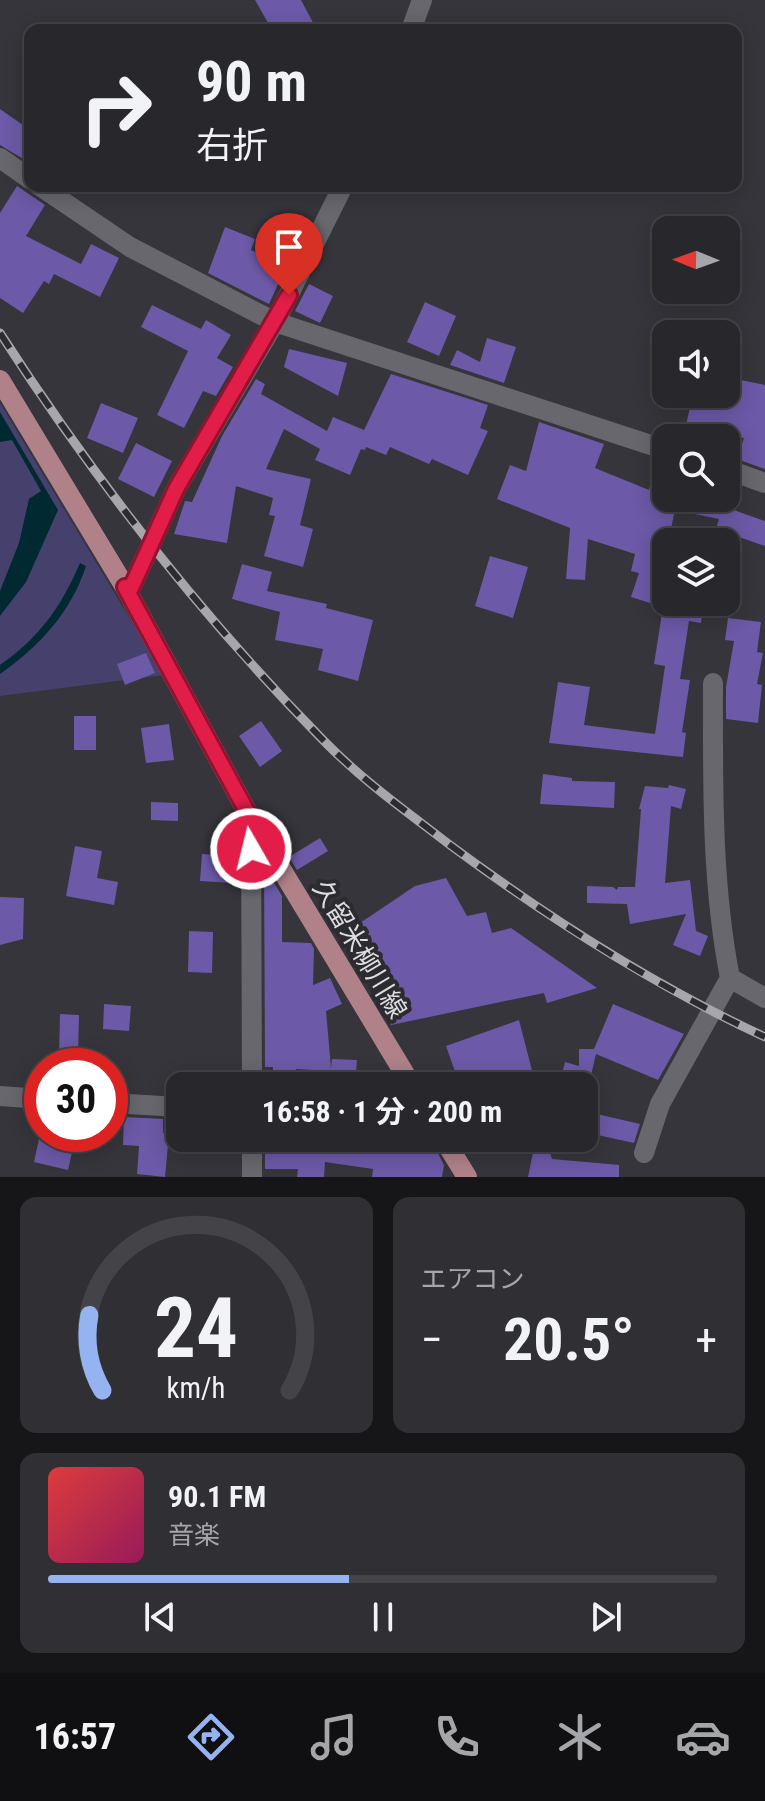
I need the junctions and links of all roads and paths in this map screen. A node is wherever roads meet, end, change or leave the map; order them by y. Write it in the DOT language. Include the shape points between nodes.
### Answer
graph roads {
  1 [pos="422,0"];
  2 [pos="413,24"];
  3 [pos="0,158"];
  4 [pos="24,175"];
  5 [pos="49,192"];
  6 [pos="340,192"];
  7 [pos="275,322"];
  8 [pos="0,380"];
  9 [pos="652,445"];
  10 [pos="740,474"];
  11 [pos="765,483"];
  12 [pos="125,587"];
  13 [pos="713,683"];
  14 [pos="251,819"];
  15 [pos="730,978"];
  16 [pos="765,998"];
  17 [pos="252,1072"];
  18 [pos="404,1072"];
  19 [pos="0,1096"];
  20 [pos="24,1098"];
  21 [pos="128,1104"];
  22 [pos="166,1106"];
  23 [pos="252,1152"];
  24 [pos="452,1152"];
  25 [pos="644,1153"];
  26 [pos="252,1177"];
  27 [pos="467,1177"];
  1 -- 2 [label="street"];
  3 -- 4 [label="street"];
  5 -- 7 [label="street" via="130,247"];
  6 -- 7 [label="street"];
  7 -- 9 [label="street"];
  7 -- 12 [label="street" via="176,489 131,588"];
  8 -- 12 [label="main road, 久留米柳川線"];
  10 -- 11 [label="street"];
  12 -- 14 [label="main road, 久留米柳川線"];
  13 -- 15 [label="street" via="714,825"];
  14 -- 17 [label="street"];
  14 -- 18 [label="main road, 久留米柳川線"];
  15 -- 16 [label="street"];
  15 -- 25 [label="street" via="660,1104"];
  19 -- 20 [label="street"];
  21 -- 22 [label="street"];
  23 -- 26 [label="street"];
  24 -- 27 [label="main road"];
}
